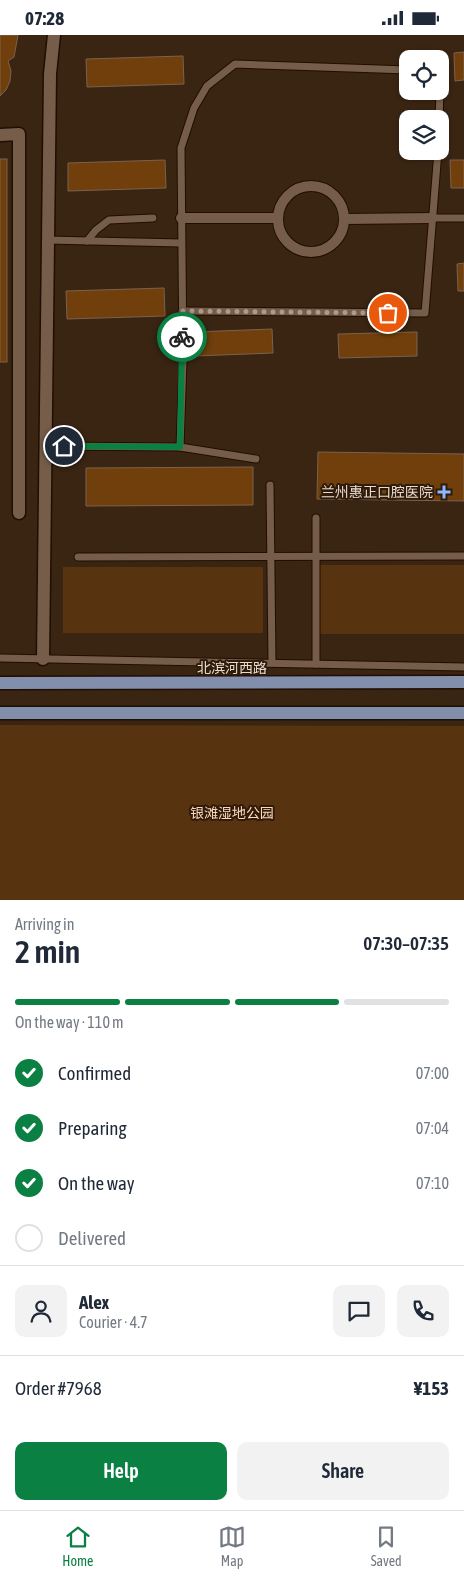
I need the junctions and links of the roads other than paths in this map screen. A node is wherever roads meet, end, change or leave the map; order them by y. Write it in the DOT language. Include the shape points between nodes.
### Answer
graph roads {
  1 [pos="54,35"];
  2 [pos="399,70"];
  3 [pos="0,135"];
  4 [pos="437,160"];
  5 [pos="153,218"];
  6 [pos="181,218"];
  7 [pos="277,218"];
  8 [pos="432,218"];
  9 [pos="464,218"];
  10 [pos="344,219"];
  11 [pos="48,240"];
  12 [pos="87,241"];
  13 [pos="181,243"];
  14 [pos="182,311"];
  15 [pos="45,446"];
  16 [pos="180,447"];
  17 [pos="256,459"];
  18 [pos="270,485"];
  19 [pos="19,513"];
  20 [pos="316,518"];
  21 [pos="464,556"];
  22 [pos="78,557"];
  23 [pos="271,557"];
  24 [pos="316,557"];
  25 [pos="0,658"];
  26 [pos="43,659"];
  27 [pos="272,663"];
  28 [pos="316,664"];
  29 [pos="464,667"];
  30 [pos="464,682"];
  31 [pos="0,683"];
  32 [pos="0,713"];
  33 [pos="464,713"];
  1 -- 11 [label="street" via="50,74"];
  2 -- 6 [label="lane" via="235,64 207,86 194,108 181,148"];
  3 -- 19 [label="street" via="19,134"];
  4 -- 8 [label="lane"];
  5 -- 12 [label="lane" via="109,220"];
  6 -- 7 [label="street"];
  6 -- 13 [label="lane"];
  7 -- 10 [label="street" via="288,195 311,185 324,188 334,196 342,207"];
  7 -- 10 [label="street" via="287,242 310,252 334,242"];
  8 -- 9 [label="lane"];
  8 -- 10 [label="street"];
  8 -- 14 [label="lane" via="425,313"];
  11 -- 12 [label="lane"];
  11 -- 15 [label="street"];
  12 -- 13 [label="lane"];
  13 -- 14 [label="lane"];
  14 -- 16 [label="lane"];
  15 -- 16 [label="lane"];
  15 -- 26 [label="street"];
  16 -- 17 [label="lane"];
  18 -- 23 [label="lane"];
  20 -- 24 [label="lane"];
  21 -- 24 [label="lane"];
  22 -- 23 [label="lane"];
  23 -- 24 [label="lane"];
  23 -- 27 [label="lane"];
  24 -- 28 [label="lane"];
  25 -- 26 [label="lane"];
  26 -- 27 [label="lane"];
  27 -- 28 [label="lane"];
  28 -- 29 [label="lane"];
  30 -- 31 [label="main road, 北滨河西路"];
  32 -- 33 [label="main road"];
}
